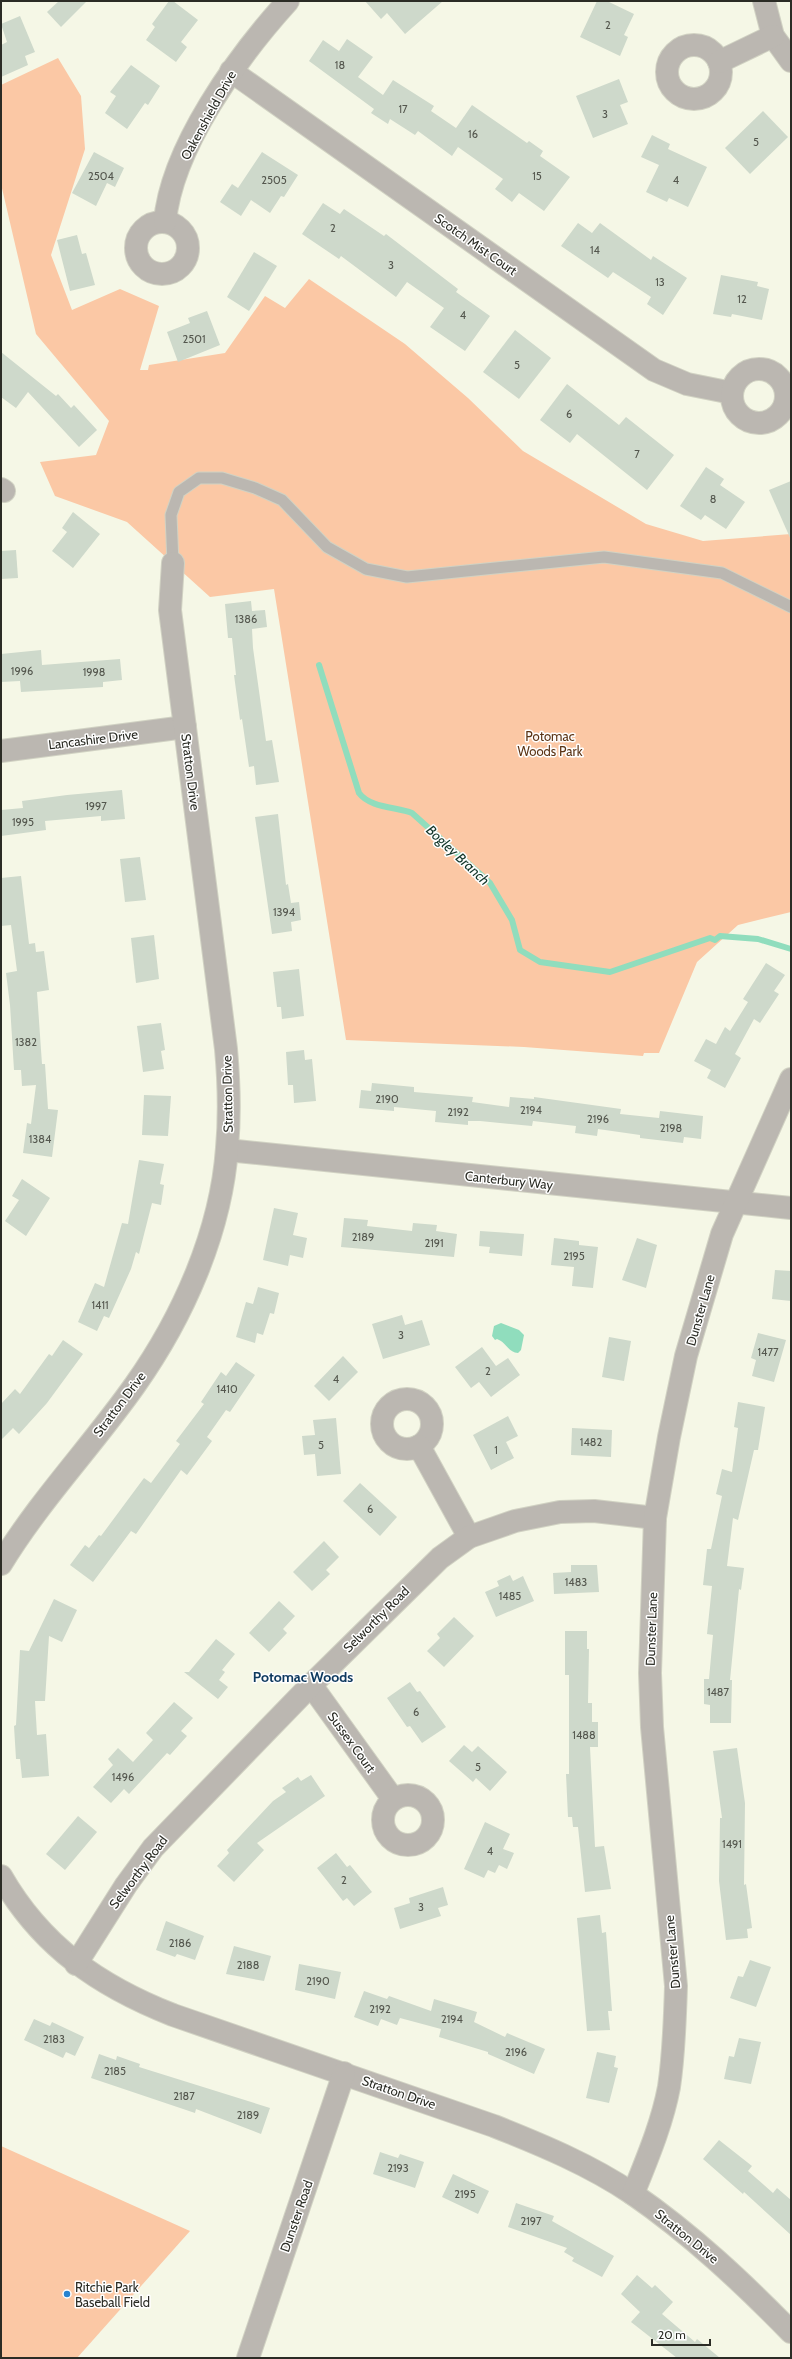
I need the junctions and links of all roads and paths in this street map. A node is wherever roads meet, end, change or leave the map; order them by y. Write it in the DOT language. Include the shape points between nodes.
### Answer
graph roads {
  1 [pos="288,1"];
  2 [pos="764,1"];
  3 [pos="773,36"];
  4 [pos="791,61"];
  5 [pos="719,62"];
  6 [pos="231,71"];
  7 [pos="165,222"];
  8 [pos="732,393"];
  9 [pos="173,563"];
  10 [pos="791,607"];
  11 [pos="185,727"];
  12 [pos="1,751"];
  13 [pos="791,1079"];
  14 [pos="227,1150"];
  15 [pos="736,1204"];
  16 [pos="791,1208"];
  17 [pos="419,1446"];
  18 [pos="655,1518"];
  19 [pos="469,1537"];
  20 [pos="1,1564"];
  21 [pos="311,1685"];
  22 [pos="393,1799"];
  23 [pos="1,1876"];
  24 [pos="76,1964"];
  25 [pos="344,2073"];
  26 [pos="633,2194"];
  27 [pos="791,2332"];
  28 [pos="248,2358"];
  1 -- 6 [label="street, Oakenshield Drive"];
  2 -- 3 [label="street"];
  3 -- 4 [label="street"];
  3 -- 5 [label="street"];
  6 -- 7 [label="street, Oakenshield Drive" via="200,124 175,175 167,202"];
  6 -- 8 [label="street, Scotch Mist Court" via="654,370 687,384"];
  9 -- 10 [label="lane" via="171,515 179,492 199,478 222,478 282,500 327,547 366,569 408,577 604,557 722,573"];
  9 -- 11 [label="street, Stratton Drive" via="170,610"];
  11 -- 12 [label="street, Lancashire Drive"];
  11 -- 14 [label="street, Stratton Drive" via="226,1049 229,1112"];
  13 -- 15 [label="street, Dunster Lane"];
  14 -- 15 [label="street, Canterbury Way"];
  14 -- 20 [label="street, Stratton Drive" via="210,1233 175,1320 135,1386 32,1519"];
  15 -- 16 [label="street, Canterbury Way"];
  15 -- 18 [label="street, Dunster Lane" via="722,1234 686,1356"];
  17 -- 19 [label="street"];
  18 -- 19 [label="street, Selworthy Road" via="594,1511 560,1512 515,1521"];
  18 -- 26 [label="street, Dunster Lane" via="650,1673 652,1727 676,1986 675,2026 668,2087 653,2145"];
  19 -- 21 [label="street, Selworthy Road" via="412,1583"];
  21 -- 22 [label="street, Sussex Court"];
  21 -- 24 [label="street, Selworthy Road" via="153,1848 126,1884"];
  23 -- 24 [label="street, Stratton Drive" via="30,1919"];
  24 -- 25 [label="street, Stratton Drive" via="135,2000"];
  25 -- 26 [label="street, Stratton Drive" via="544,2146"];
  25 -- 28 [label="street, Dunster Road"];
  26 -- 27 [label="street, Stratton Drive" via="737,2277"];
}
